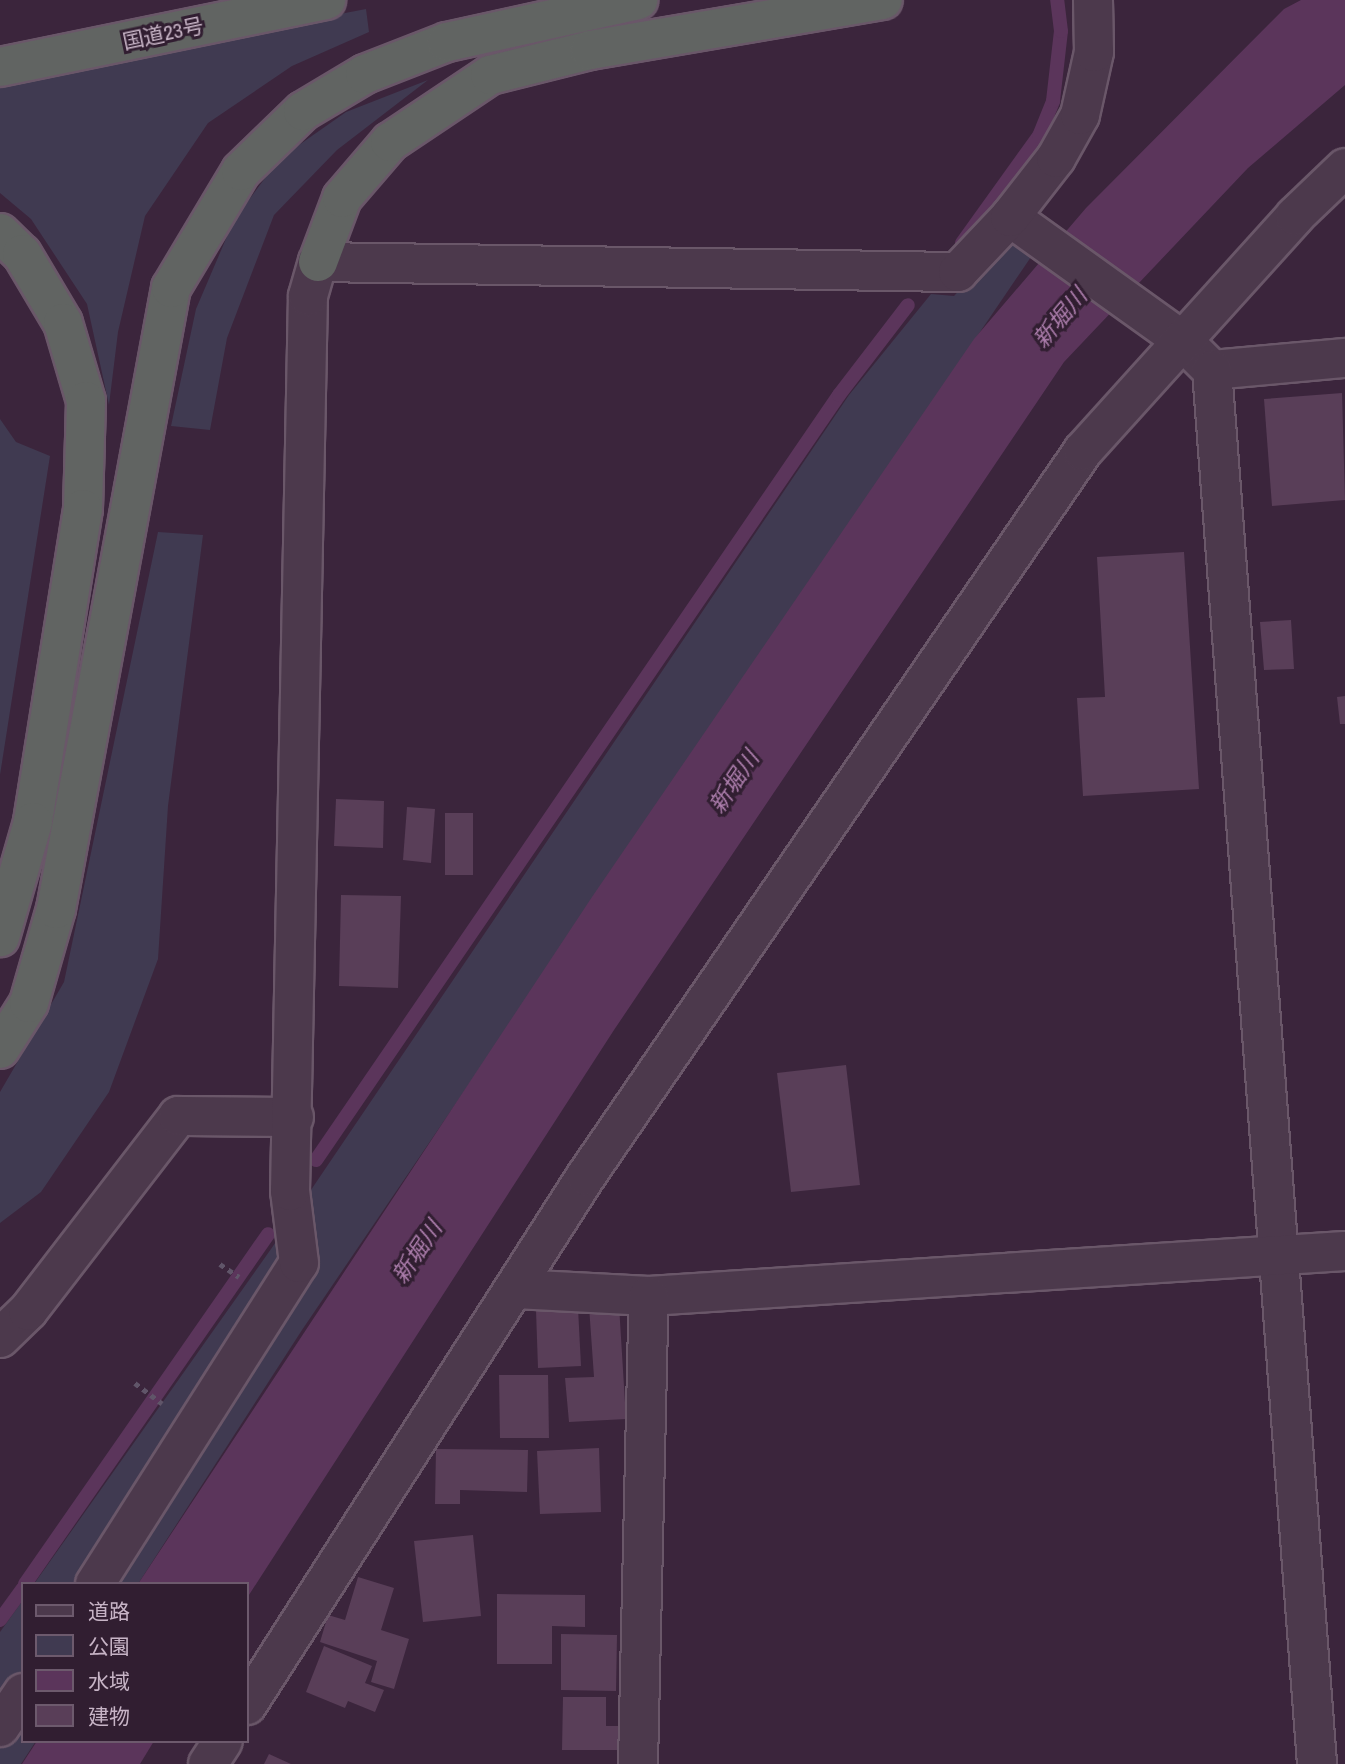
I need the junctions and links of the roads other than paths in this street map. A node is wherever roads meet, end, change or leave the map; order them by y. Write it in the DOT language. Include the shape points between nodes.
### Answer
graph roads {
  1 [pos="326,0"];
  2 [pos="638,0"];
  3 [pos="883,0"];
  4 [pos="1093,0"];
  5 [pos="0,67"];
  6 [pos="1345,168"];
  7 [pos="1021,226"];
  8 [pos="0,233"];
  9 [pos="317,262"];
  10 [pos="1169,330"];
  11 [pos="1345,358"];
  12 [pos="1212,370"];
  13 [pos="0,937"];
  14 [pos="0,1049"];
  15 [pos="294,1116"];
  16 [pos="1345,1251"];
  17 [pos="1280,1256"];
  18 [pos="516,1289"];
  19 [pos="649,1296"];
  20 [pos="0,1338"];
  21 [pos="96,1582"];
  22 [pos="21,1696"];
  23 [pos="248,1703"];
  24 [pos="0,1727"];
  25 [pos="222,1743"];
  26 [pos="208,1764"];
  27 [pos="638,1764"];
  28 [pos="1317,1764"];
  1 -- 5 [label="highway, 国道23号"];
  2 -- 14 [label="highway" via="447,42 365,74 303,111 241,171 171,288 56,909 29,1003"];
  3 -- 9 [label="highway" via="590,50 490,75 390,142 342,198"];
  4 -- 7 [label="street" via="1094,52 1080,115"];
  6 -- 10 [label="street"];
  7 -- 9 [label="street" via="958,272"];
  7 -- 10 [label="street"];
  8 -- 13 [label="highway" via="22,254 63,323 86,401 83,509 33,822"];
  9 -- 15 [label="street" via="307,296"];
  10 -- 12 [label="street"];
  10 -- 18 [label="street" via="586,1177"];
  11 -- 12 [label="street"];
  12 -- 17 [label="street"];
  15 -- 20 [label="street" via="178,1116 28,1311"];
  15 -- 21 [label="street" via="290,1191 299,1263"];
  16 -- 17 [label="street"];
  17 -- 19 [label="street"];
  17 -- 28 [label="street"];
  18 -- 19 [label="street"];
  18 -- 23 [label="street"];
  19 -- 27 [label="street"];
  22 -- 24 [label="street"];
  25 -- 26 [label="street"];
}
